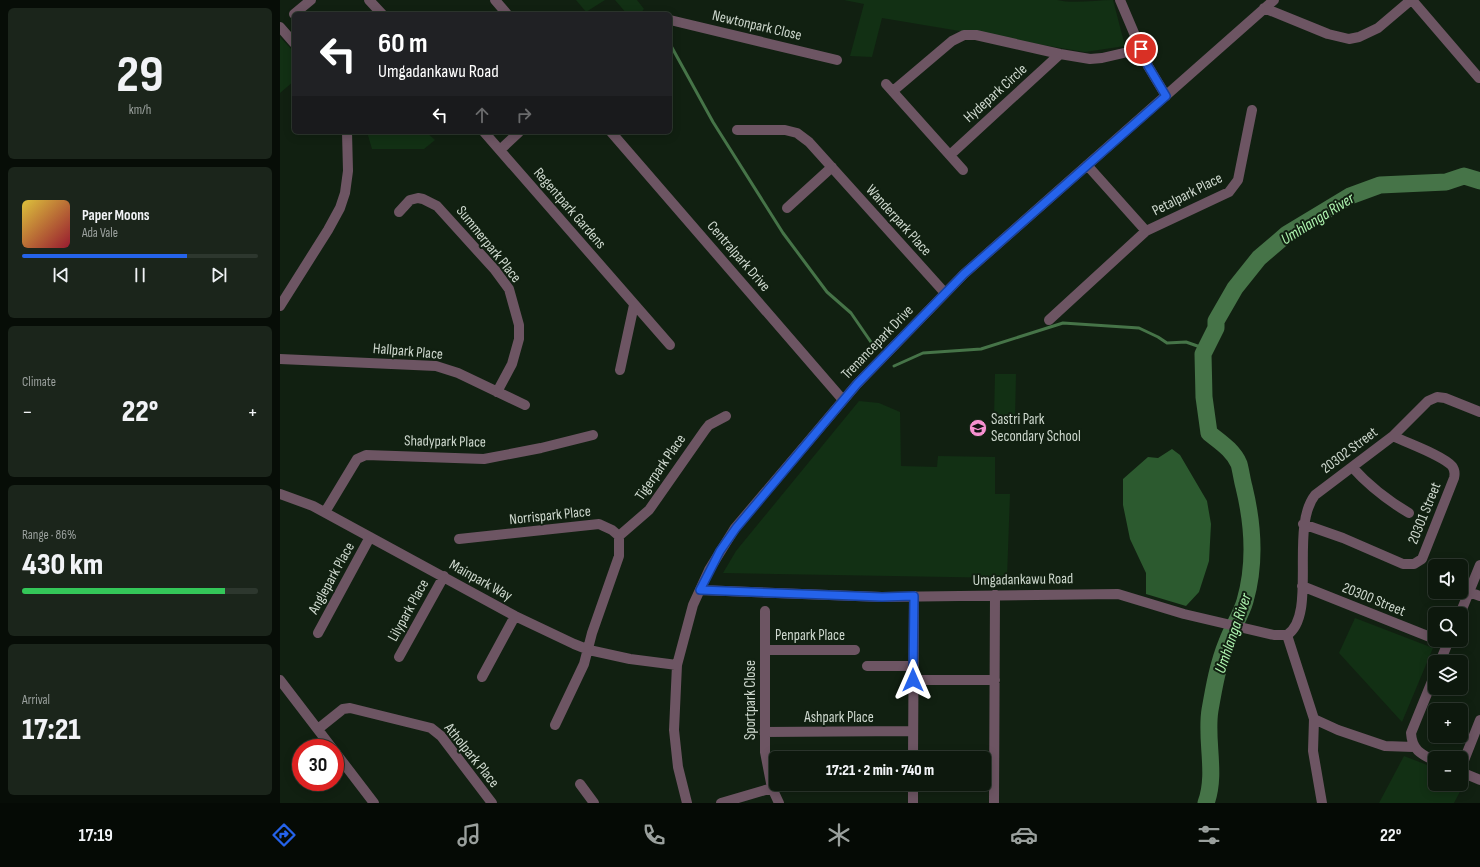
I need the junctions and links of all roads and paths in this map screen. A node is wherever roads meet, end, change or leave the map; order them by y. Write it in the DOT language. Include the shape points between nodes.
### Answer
graph roads {
  1 [pos="311,0"];
  2 [pos="370,0"];
  3 [pos="495,0"];
  4 [pos="1120,0"];
  5 [pos="1274,0"];
  6 [pos="1412,0"];
  7 [pos="1264,8"];
  8 [pos="296,12"];
  9 [pos="380,12"];
  10 [pos="506,12"];
  11 [pos="292,16"];
  12 [pos="672,20"];
  13 [pos="280,26"];
  14 [pos="292,41"];
  15 [pos="1141,49"];
  16 [pos="1060,54"];
  17 [pos="837,60"];
  18 [pos="1479,78"];
  19 [pos="1166,96"];
  20 [pos="1252,110"];
  21 [pos="737,130"];
  22 [pos="347,134"];
  23 [pos="486,134"];
  24 [pos="517,134"];
  25 [pos="613,134"];
  26 [pos="500,150"];
  27 [pos="950,155"];
  28 [pos="1087,164"];
  29 [pos="832,167"];
  30 [pos="963,170"];
  31 [pos="787,208"];
  32 [pos="399,212"];
  33 [pos="1146,231"];
  34 [pos="945,294"];
  35 [pos="634,305"];
  36 [pos="280,306"];
  37 [pos="1049,320"];
  38 [pos="670,345"];
  39 [pos="280,359"];
  40 [pos="620,370"];
  41 [pos="497,392"];
  42 [pos="843,400"];
  43 [pos="525,405"];
  44 [pos="1480,412"];
  45 [pos="726,416"];
  46 [pos="593,435"];
  47 [pos="1393,436"];
  48 [pos="1352,467"];
  49 [pos="280,494"];
  50 [pos="325,512"];
  51 [pos="1408,513"];
  52 [pos="1303,524"];
  53 [pos="619,536"];
  54 [pos="370,537"];
  55 [pos="459,539"];
  56 [pos="1480,565"];
  57 [pos="444,576"];
  58 [pos="1302,586"];
  59 [pos="700,590"];
  60 [pos="1469,592"];
  61 [pos="995,595"];
  62 [pos="914,596"];
  63 [pos="1480,596"];
  64 [pos="1463,607"];
  65 [pos="765,611"];
  66 [pos="515,616"];
  67 [pos="318,633"];
  68 [pos="1287,634"];
  69 [pos="1428,637"];
  70 [pos="589,650"];
  71 [pos="766,650"];
  72 [pos="855,650"];
  73 [pos="399,657"];
  74 [pos="677,665"];
  75 [pos="867,666"];
  76 [pos="913,666"];
  77 [pos="482,677"];
  78 [pos="280,680"];
  79 [pos="913,680"];
  80 [pos="995,680"];
  81 [pos="1428,691"];
  82 [pos="1314,719"];
  83 [pos="1480,720"];
  84 [pos="555,725"];
  85 [pos="318,729"];
  86 [pos="764,732"];
  87 [pos="913,732"];
  88 [pos="325,739"];
  89 [pos="1414,747"];
  90 [pos="913,751"];
  91 [pos="990,751"];
  92 [pos="1468,751"];
  93 [pos="1428,757"];
  94 [pos="344,764"];
  95 [pos="769,773"];
  96 [pos="1468,775"];
  97 [pos="991,777"];
  98 [pos="1480,780"];
  99 [pos="580,784"];
  100 [pos="769,789"];
  101 [pos="773,791"];
  102 [pos="913,791"];
  103 [pos="374,803"];
  104 [pos="492,803"];
  105 [pos="594,803"];
  106 [pos="687,803"];
  107 [pos="720,803"];
  108 [pos="779,803"];
  109 [pos="913,803"];
  110 [pos="994,803"];
  111 [pos="1322,803"];
  1 -- 8 [label="street"];
  2 -- 9 [label="street"];
  3 -- 10 [label="street"];
  4 -- 15 [label="street"];
  5 -- 7 [label="street, Trenancepark Drive"];
  6 -- 7 [label="street" via="1378,28 1349,39 1328,34"];
  6 -- 18 [label="street"];
  7 -- 19 [label="street, Trenancepark Drive"];
  11 -- 13 [label="street"];
  12 -- 17 [label="street, Newtonpark Close"];
  13 -- 14 [label="street"];
  15 -- 16 [label="street, Hydepark Circle" via="1096,59"];
  15 -- 19 [label="street"];
  16 -- 27 [label="street, Hydepark Circle"];
  16 -- 27 [label="street, Hydepark Circle" via="976,35 964,35 952,41 890,88"];
  19 -- 28 [label="street, Trenancepark Drive"];
  20 -- 33 [label="street, Petalpark Place" via="1238,180 1229,192"];
  21 -- 29 [label="street, Wanderpark Place" via="785,130 797,133"];
  22 -- 36 [label="street" via="348,172 340,208"];
  23 -- 26 [label="street, Regentpark Gardens"];
  24 -- 26 [label="street"];
  25 -- 42 [label="street, Centralpark Drive"];
  26 -- 35 [label="street, Regentpark Gardens"];
  27 -- 30 [label="street, Hydepark Circle"];
  28 -- 33 [label="street, Petalpark Place"];
  28 -- 34 [label="street, Trenancepark Drive"];
  29 -- 31 [label="street"];
  29 -- 34 [label="street, Wanderpark Place"];
  32 -- 41 [label="street, Summerpark Place" via="410,200 418,198 438,206 509,289 519,325 519,339 512,364"];
  33 -- 37 [label="street, Petalpark Place"];
  34 -- 42 [label="street, Trenancepark Drive"];
  35 -- 38 [label="street, Regentpark Gardens"];
  35 -- 40 [label="street"];
  39 -- 41 [label="street, Hallpark Place" via="436,366 458,373"];
  41 -- 43 [label="street, Hallpark Place"];
  42 -- 59 [label="street, Trenancepark Drive" via="736,528 720,551"];
  44 -- 47 [label="street, 20302 Street" via="1437,397 1428,401"];
  45 -- 53 [label="street, Tigerpark Place" via="709,425 649,510"];
  46 -- 50 [label="street, Shadypark Place" via="484,459 366,455 357,459"];
  47 -- 48 [label="street, 20302 Street"];
  47 -- 52 [label="street, 20301 Street" via="1432,454 1451,465 1454,470 1454,478 1422,559 1414,564 1403,564"];
  48 -- 51 [label="street" via="1387,500"];
  48 -- 52 [label="street, 20302 Street" via="1315,495 1307,507"];
  49 -- 50 [label="street, Mainpark Way"];
  50 -- 54 [label="street, Mainpark Way"];
  52 -- 58 [label="street, 20302 Street"];
  53 -- 55 [label="street, Norrispark Place" via="599,524"];
  53 -- 70 [label="street" via="619,556"];
  54 -- 57 [label="street, Mainpark Way"];
  54 -- 67 [label="street, Anglepark Place"];
  56 -- 60 [label="street"];
  57 -- 66 [label="street, Mainpark Way"];
  57 -- 73 [label="street, Lilypark Place"];
  58 -- 68 [label="street" via="1300,615 1296,626"];
  58 -- 69 [label="street, 20300 Street"];
  59 -- 62 [label="street, Umgadankawu Road"];
  59 -- 74 [label="street, Trenancepark Drive" via="685,632"];
  60 -- 63 [label="street"];
  60 -- 64 [label="street"];
  61 -- 62 [label="street, Umgadankawu Road"];
  61 -- 68 [label="street, Umgadankawu Road" via="1118,594 1184,614 1274,634"];
  61 -- 80 [label="street"];
  62 -- 76 [label="street"];
  65 -- 71 [label="street, Sportpark Close"];
  66 -- 70 [label="street, Mainpark Way"];
  66 -- 77 [label="street"];
  68 -- 82 [label="street"];
  70 -- 74 [label="street, Mainpark Way"];
  70 -- 84 [label="street"];
  71 -- 72 [label="street, Penpark Place"];
  71 -- 86 [label="street, Sportpark Close"];
  74 -- 106 [label="street, Trenancepark Drive" via="675,737 678,767"];
  75 -- 76 [label="street"];
  76 -- 79 [label="street"];
  78 -- 85 [label="street"];
  79 -- 80 [label="street"];
  79 -- 87 [label="street"];
  80 -- 91 [label="street"];
  81 -- 89 [label="street" via="1411,733"];
  82 -- 89 [label="street" via="1385,746"];
  82 -- 111 [label="street" via="1313,751"];
  83 -- 92 [label="street"];
  85 -- 88 [label="street"];
  85 -- 104 [label="street, Atholpark Place" via="343,710 350,708 431,728 441,736"];
  86 -- 87 [label="street, Ashpark Place"];
  86 -- 95 [label="street, Sportpark Close"];
  87 -- 90 [label="street"];
  89 -- 93 [label="street" via="1419,754"];
  94 -- 103 [label="street"];
  96 -- 98 [label="street"];
  97 -- 110 [label="street"];
  99 -- 105 [label="street"];
  100 -- 107 [label="street"];
  101 -- 108 [label="street, Sportpark Close"];
  102 -- 109 [label="street"];
}
